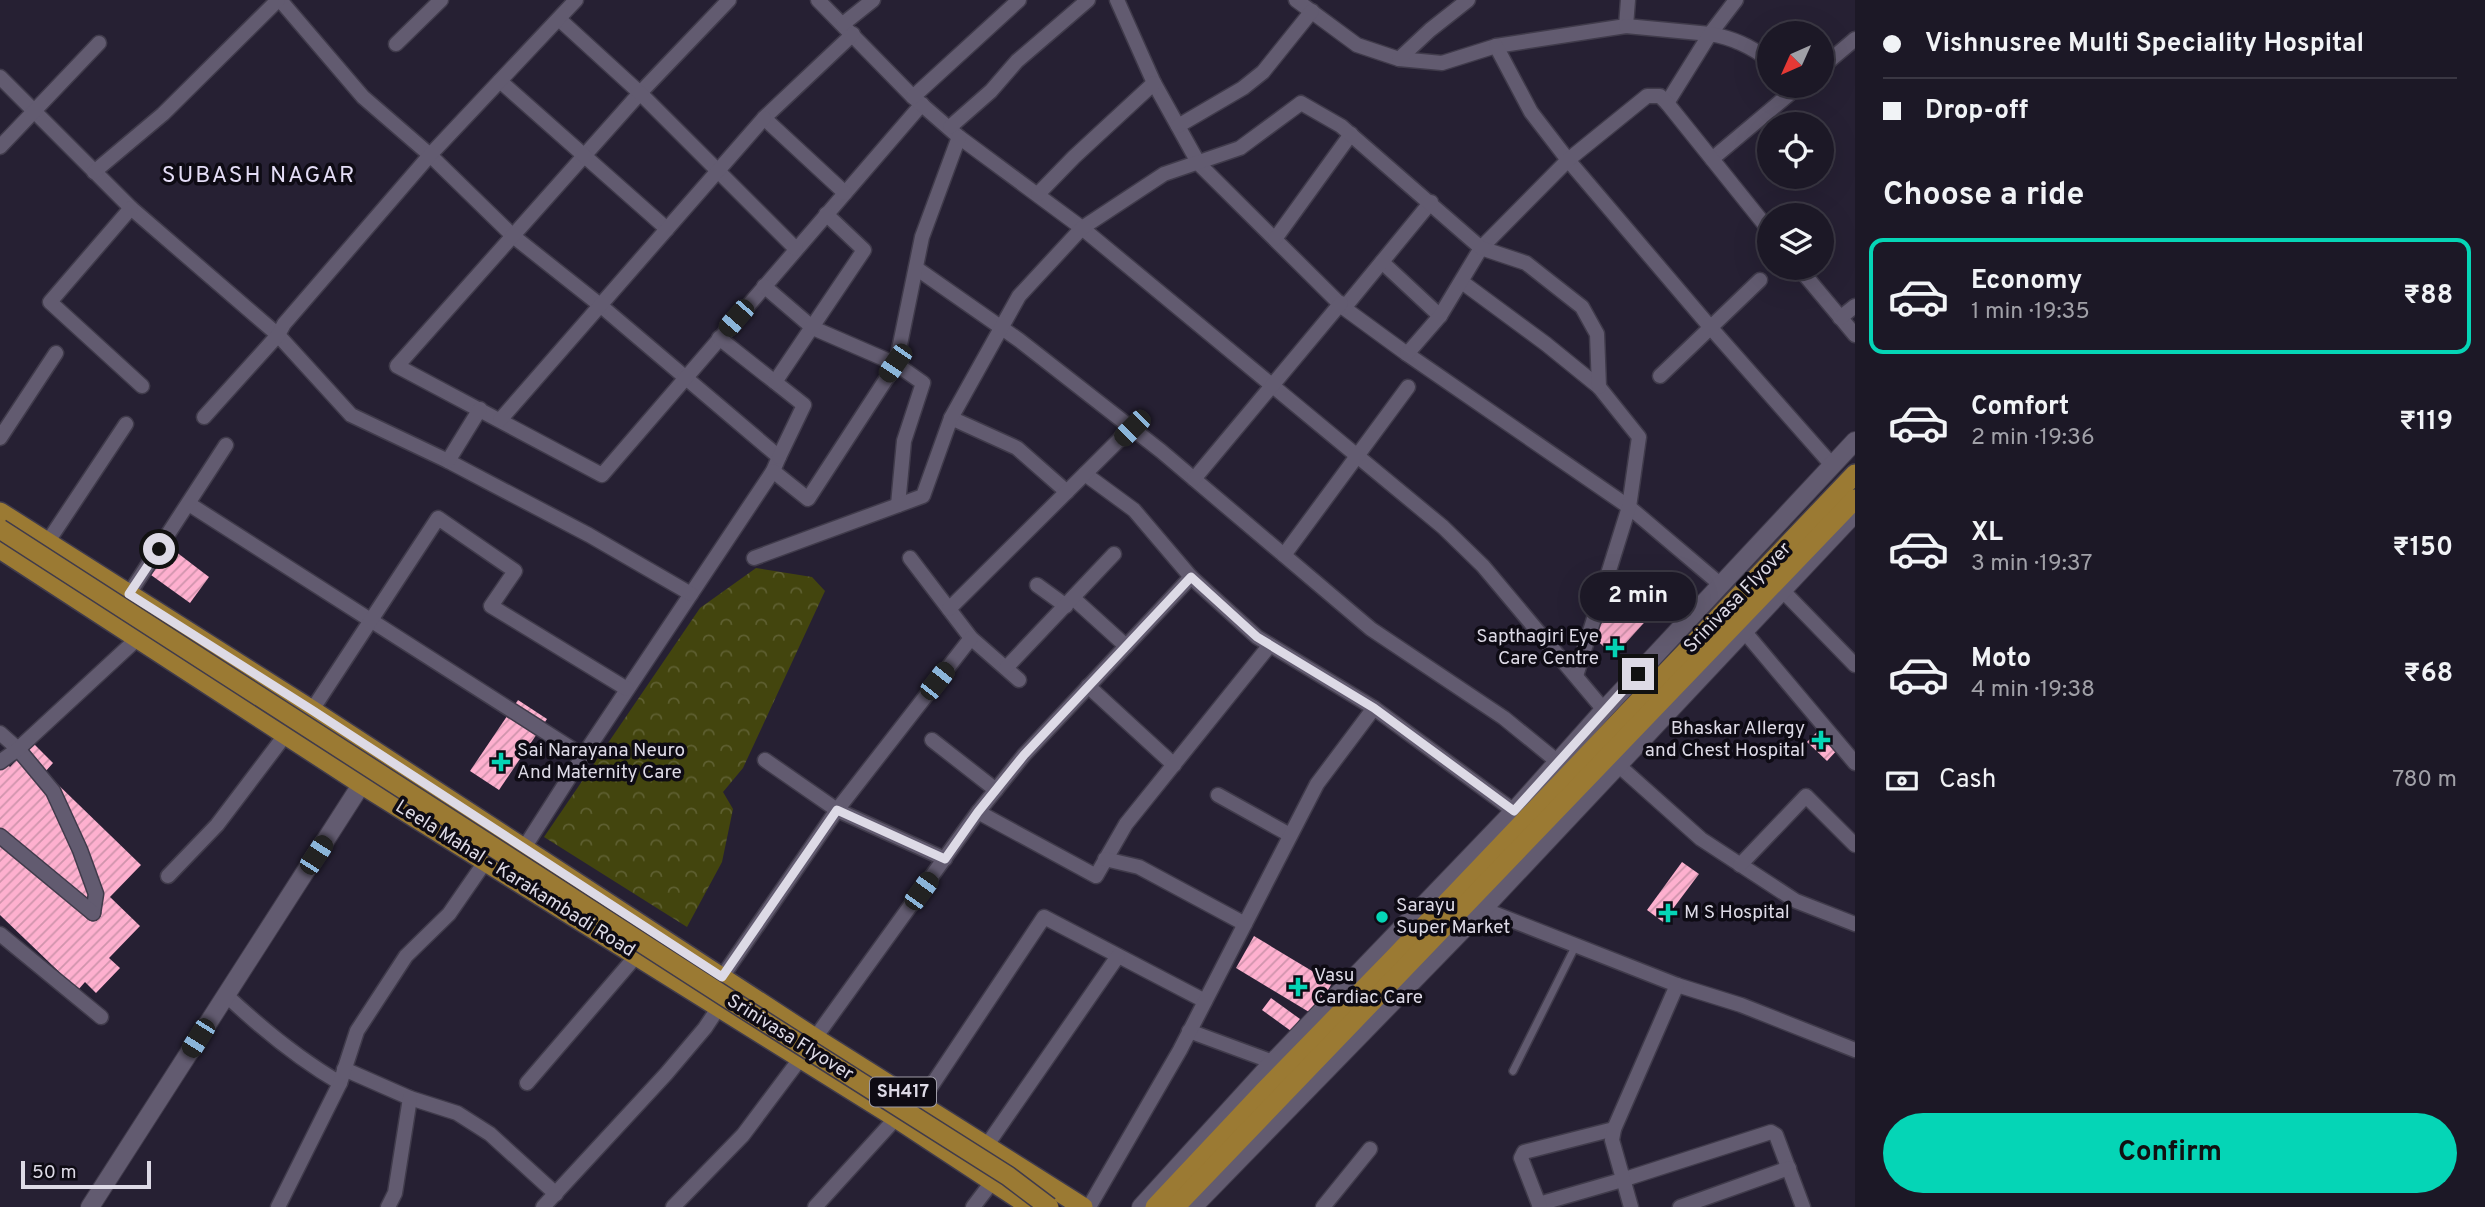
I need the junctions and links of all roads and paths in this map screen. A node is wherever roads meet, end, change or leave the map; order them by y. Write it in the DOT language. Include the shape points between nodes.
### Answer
graph roads {
  1 [pos="279,0"];
  2 [pos="440,0"];
  3 [pos="576,0"];
  4 [pos="729,0"];
  5 [pos="818,0"];
  6 [pos="873,0"];
  7 [pos="1019,0"];
  8 [pos="1088,0"];
  9 [pos="1117,0"];
  10 [pos="1468,0"];
  11 [pos="1628,0"];
  12 [pos="1735,0"];
  13 [pos="1308,5"];
  14 [pos="559,19"];
  15 [pos="1626,26"];
  16 [pos="848,29"];
  17 [pos="1710,34"];
  18 [pos="1855,39"];
  19 [pos="99,43"];
  20 [pos="397,44"];
  21 [pos="1496,46"];
  22 [pos="1757,53"];
  23 [pos="1834,57"];
  24 [pos="1399,59"];
  25 [pos="0,77"];
  26 [pos="500,81"];
  27 [pos="1154,83"];
  28 [pos="640,93"];
  29 [pos="1785,98"];
  30 [pos="918,101"];
  31 [pos="1667,103"];
  32 [pos="33,112"];
  33 [pos="764,118"];
  34 [pos="1178,126"];
  35 [pos="954,132"];
  36 [pos="1351,134"];
  37 [pos="0,148"];
  38 [pos="430,155"];
  39 [pos="586,155"];
  40 [pos="1712,159"];
  41 [pos="1568,160"];
  42 [pos="1199,164"];
  43 [pos="718,171"];
  44 [pos="94,172"];
  45 [pos="845,193"];
  46 [pos="1038,194"];
  47 [pos="1431,202"];
  48 [pos="131,208"];
  49 [pos="826,214"];
  50 [pos="1757,215"];
  51 [pos="1082,228"];
  52 [pos="667,229"];
  53 [pos="513,236"];
  54 [pos="1275,239"];
  55 [pos="1481,248"];
  56 [pos="796,249"];
  57 [pos="1382,262"];
  58 [pos="916,268"];
  59 [pos="1760,280"];
  60 [pos="1809,280"];
  61 [pos="1462,282"];
  62 [pos="764,286"];
  63 [pos="600,305"];
  64 [pos="1343,306"];
  65 [pos="1855,306"];
  66 [pos="1440,316"];
  67 [pos="1840,318"];
  68 [pos="813,328"];
  69 [pos="1002,328"];
  70 [pos="1711,328"];
  71 [pos="278,335"];
  72 [pos="1855,335"];
  73 [pos="719,338"];
  74 [pos="56,353"];
  75 [pos="1407,354"];
  76 [pos="895,363"];
  77 [pos="1660,376"];
  78 [pos="686,378"];
  79 [pos="775,382"];
  80 [pos="142,386"];
  81 [pos="1272,386"];
  82 [pos="1408,387"];
  83 [pos="1598,387"];
  84 [pos="480,409"];
  85 [pos="204,417"];
  86 [pos="951,418"];
  87 [pos="500,420"];
  88 [pos="126,424"];
  89 [pos="1132,428"];
  90 [pos="0,438"];
  91 [pos="1855,441"];
  92 [pos="226,445"];
  93 [pos="1357,456"];
  94 [pos="779,457"];
  95 [pos="448,461"];
  96 [pos="1832,465"];
  97 [pos="773,471"];
  98 [pos="1085,474"];
  99 [pos="1855,474"];
  100 [pos="1194,479"];
  101 [pos="1067,492"];
  102 [pos="1855,499"];
  103 [pos="189,504"];
  104 [pos="898,505"];
  105 [pos="1629,507"];
  106 [pos="0,512"];
  107 [pos="1852,523"];
  108 [pos="0,530"];
  109 [pos="47,543"];
  110 [pos="0,549"];
  111 [pos="1114,554"];
  112 [pos="1283,555"];
  113 [pos="754,558"];
  114 [pos="910,558"];
  115 [pos="1191,577"];
  116 [pos="1037,585"];
  117 [pos="1721,585"];
  118 [pos="1782,590"];
  119 [pos="129,594"];
  120 [pos="691,594"];
  121 [pos="1069,602"];
  122 [pos="948,609"];
  123 [pos="371,620"];
  124 [pos="1744,631"];
  125 [pos="138,638"];
  126 [pos="971,638"];
  127 [pos="1270,645"];
  128 [pos="1126,646"];
  129 [pos="1855,665"];
  130 [pos="1006,668"];
  131 [pos="1576,676"];
  132 [pos="1019,680"];
  133 [pos="1088,686"];
  134 [pos="627,689"];
  135 [pos="1374,708"];
  136 [pos="1604,709"];
  137 [pos="312,710"];
  138 [pos="0,733"];
  139 [pos="286,734"];
  140 [pos="932,740"];
  141 [pos="18,749"];
  142 [pos="380,755"];
  143 [pos="583,756"];
  144 [pos="765,760"];
  145 [pos="0,762"];
  146 [pos="1558,762"];
  147 [pos="1855,763"];
  148 [pos="1617,764"];
  149 [pos="1174,765"];
  150 [pos="361,785"];
  151 [pos="996,790"];
  152 [pos="1218,795"];
  153 [pos="837,810"];
  154 [pos="1514,811"];
  155 [pos="978,812"];
  156 [pos="1290,835"];
  157 [pos="0,836"];
  158 [pos="1855,845"];
  159 [pos="524,848"];
  160 [pos="945,859"];
  161 [pos="1105,859"];
  162 [pos="485,862"];
  163 [pos="1740,864"];
  164 [pos="168,876"];
  165 [pos="1483,909"];
  166 [pos="1854,922"];
  167 [pos="1244,924"];
  168 [pos="0,934"];
  169 [pos="1576,945"];
  170 [pos="637,955"];
  171 [pos="1118,956"];
  172 [pos="722,977"];
  173 [pos="1677,985"];
  174 [pos="226,995"];
  175 [pos="1205,1001"];
  176 [pos="719,1007"];
  177 [pos="101,1017"];
  178 [pos="1189,1031"];
  179 [pos="815,1038"];
  180 [pos="1855,1050"];
  181 [pos="800,1059"];
  182 [pos="1273,1062"];
  183 [pos="1513,1071"];
  184 [pos="342,1076"];
  185 [pos="527,1083"];
  186 [pos="410,1098"];
  187 [pos="920,1103"];
  188 [pos="896,1118"];
  189 [pos="1614,1129"];
  190 [pos="988,1145"];
  191 [pos="1370,1149"];
  192 [pos="1789,1168"];
  193 [pos="1622,1180"];
  194 [pos="992,1182"];
  195 [pos="556,1194"];
  196 [pos="1539,1206"];
  197 [pos="90,1207"];
  198 [pos="278,1207"];
  199 [pos="387,1207"];
  200 [pos="543,1207"];
  201 [pos="673,1207"];
  202 [pos="815,1207"];
  203 [pos="973,1207"];
  204 [pos="1031,1207"];
  205 [pos="1049,1207"];
  206 [pos="1083,1207"];
  207 [pos="1089,1207"];
  208 [pos="1141,1207"];
  209 [pos="1155,1207"];
  210 [pos="1175,1207"];
  211 [pos="1193,1207"];
  212 [pos="1323,1207"];
  213 [pos="1631,1207"];
  214 [pos="1680,1207"];
  215 [pos="1803,1207"];
  1 -- 38 [label="street" via="363,97"];
  1 -- 44 [label="street" via="163,114"];
  2 -- 20 [label="street"];
  3 -- 14 [label="street"];
  4 -- 28 [label="street"];
  5 -- 16 [label="street"];
  6 -- 16 [label="street"];
  7 -- 30 [label="street"];
  8 -- 35 [label="street" via="1017,61"];
  9 -- 27 [label="street"];
  10 -- 24 [label="street"];
  11 -- 15 [label="street"];
  12 -- 17 [label="street"];
  13 -- 24 [label="street" via="1357,45"];
  13 -- 34 [label="street" via="1263,72"];
  14 -- 26 [label="street"];
  14 -- 28 [label="street"];
  15 -- 17 [label="street"];
  15 -- 21 [label="street"];
  16 -- 30 [label="street"];
  16 -- 33 [label="street"];
  17 -- 22 [label="street" via="1731,38"];
  17 -- 31 [label="street"];
  18 -- 23 [label="street"];
  19 -- 32 [label="street"];
  21 -- 24 [label="street" via="1442,63"];
  21 -- 41 [label="street" via="1531,112"];
  25 -- 32 [label="street"];
  26 -- 38 [label="street"];
  26 -- 39 [label="street"];
  27 -- 34 [label="street"];
  27 -- 46 [label="street"];
  28 -- 39 [label="street"];
  28 -- 43 [label="street"];
  29 -- 40 [label="street"];
  30 -- 35 [label="street"];
  30 -- 45 [label="street"];
  31 -- 40 [label="street"];
  31 -- 41 [label="street" via="1660,96 1647,96"];
  32 -- 37 [label="street"];
  32 -- 44 [label="street"];
  33 -- 43 [label="street"];
  33 -- 45 [label="street"];
  34 -- 42 [label="street"];
  35 -- 46 [label="street"];
  35 -- 58 [label="street"];
  36 -- 42 [label="street" via="1301,103 1240,148"];
  36 -- 47 [label="street"];
  36 -- 54 [label="street"];
  38 -- 53 [label="street"];
  38 -- 71 [label="street"];
  39 -- 52 [label="street"];
  39 -- 53 [label="street"];
  40 -- 50 [label="street"];
  41 -- 55 [label="street"];
  41 -- 70 [label="street"];
  42 -- 51 [label="street" via="1164,174"];
  42 -- 54 [label="street"];
  43 -- 52 [label="street"];
  43 -- 56 [label="street"];
  44 -- 48 [label="street"];
  45 -- 49 [label="street"];
  46 -- 51 [label="street"];
  47 -- 55 [label="street"];
  47 -- 57 [label="street"];
  48 -- 71 [label="street"];
  48 -- 80 [label="street" via="50,302"];
  49 -- 56 [label="street"];
  49 -- 68 [label="street" via="864,250"];
  51 -- 69 [label="street" via="1019,296"];
  51 -- 81 [label="street"];
  52 -- 63 [label="street"];
  53 -- 63 [label="street"];
  53 -- 84 [label="street" via="397,366"];
  54 -- 64 [label="street"];
  55 -- 61 [label="street"];
  55 -- 83 [label="street" via="1526,262 1582,307 1597,334"];
  56 -- 62 [label="street"];
  57 -- 64 [label="street"];
  57 -- 66 [label="street"];
  58 -- 69 [label="street"];
  58 -- 76 [label="street"];
  59 -- 70 [label="street"];
  60 -- 67 [label="street"];
  61 -- 66 [label="street"];
  61 -- 83 [label="street"];
  62 -- 68 [label="street"];
  62 -- 73 [label="street"];
  63 -- 78 [label="street"];
  63 -- 87 [label="street"];
  64 -- 75 [label="street"];
  64 -- 81 [label="street"];
  65 -- 67 [label="street"];
  66 -- 75 [label="street"];
  67 -- 72 [label="street"];
  68 -- 76 [label="street"];
  68 -- 79 [label="street"];
  69 -- 86 [label="street"];
  69 -- 89 [label="street"];
  70 -- 77 [label="street"];
  70 -- 96 [label="street"];
  71 -- 85 [label="street"];
  71 -- 95 [label="street" via="351,415"];
  73 -- 78 [label="street"];
  73 -- 79 [label="street"];
  74 -- 90 [label="street"];
  75 -- 105 [label="street"];
  76 -- 97 [label="street" via="808,499"];
  76 -- 104 [label="street" via="923,383 904,441"];
  78 -- 87 [label="street" via="602,475"];
  78 -- 94 [label="street"];
  79 -- 94 [label="street" via="804,405"];
  81 -- 93 [label="street"];
  81 -- 100 [label="street"];
  82 -- 93 [label="street"];
  83 -- 105 [label="street" via="1639,437"];
  84 -- 87 [label="street"];
  84 -- 95 [label="street"];
  86 -- 101 [label="street" via="1017,448"];
  86 -- 104 [label="street" via="923,496"];
  88 -- 109 [label="street"];
  89 -- 98 [label="street"];
  89 -- 100 [label="street"];
  91 -- 96 [label="street"];
  92 -- 103 [label="street"];
  93 -- 112 [label="street"];
  93 -- 131 [label="street" via="1483,566"];
  94 -- 97 [label="street"];
  95 -- 120 [label="street"];
  96 -- 117 [label="street"];
  97 -- 120 [label="street"];
  98 -- 101 [label="street"];
  98 -- 115 [label="street" via="1135,510"];
  99 -- 209 [label="main road, Srinivasa Flyover"];
  100 -- 112 [label="street"];
  101 -- 122 [label="street"];
  102 -- 210 [label="main road, Srinivasa Flyover"];
  103 -- 119 [label="street"];
  103 -- 123 [label="street"];
  104 -- 113 [label="street"];
  105 -- 117 [label="street"];
  105 -- 131 [label="street"];
  106 -- 109 [label="main road, Leela Mahal - Karakambadi Road / SH417"];
  107 -- 118 [label="street"];
  108 -- 205 [label="main road, Srinivasa Flyover, bridge" via="1008,1176"];
  109 -- 119 [label="main road, Leela Mahal - Karakambadi Road / SH417"];
  110 -- 125 [label="main road, Leela Mahal - Karakambadi Road / SH417"];
  111 -- 121 [label="street"];
  112 -- 146 [label="street" via="1371,629 1504,718"];
  114 -- 122 [label="street"];
  115 -- 127 [label="street"];
  115 -- 128 [label="street"];
  116 -- 121 [label="street"];
  117 -- 136 [label="street"];
  118 -- 124 [label="street"];
  118 -- 129 [label="street"];
  119 -- 137 [label="main road, Leela Mahal - Karakambadi Road / SH417"];
  120 -- 134 [label="street"];
  121 -- 128 [label="street"];
  121 -- 130 [label="street"];
  122 -- 126 [label="street"];
  123 -- 134 [label="street" via="438,518 515,571 491,606"];
  123 -- 137 [label="street"];
  123 -- 143 [label="street"];
  124 -- 147 [label="street"];
  124 -- 148 [label="street"];
  125 -- 139 [label="main road, Leela Mahal - Karakambadi Road / SH417"];
  125 -- 141 [label="street"];
  126 -- 130 [label="street"];
  126 -- 153 [label="street"];
  127 -- 135 [label="street"];
  127 -- 149 [label="street"];
  128 -- 133 [label="street"];
  130 -- 132 [label="street"];
  131 -- 136 [label="street"];
  133 -- 149 [label="street"];
  133 -- 151 [label="street"];
  134 -- 143 [label="street"];
  135 -- 154 [label="street"];
  135 -- 156 [label="street" via="1317,784"];
  136 -- 146 [label="street"];
  137 -- 142 [label="main road, Leela Mahal - Karakambadi Road / SH417"];
  138 -- 141 [label="street"];
  139 -- 150 [label="main road, Leela Mahal - Karakambadi Road / SH417"];
  139 -- 164 [label="street" via="217,825"];
  140 -- 151 [label="street"];
  141 -- 145 [label="street"];
  141 -- 157 [label="street" via="53,791 80,850 96,894 93,913"];
  142 -- 150 [label="street"];
  142 -- 159 [label="main road, Leela Mahal - Karakambadi Road / SH417"];
  143 -- 159 [label="street"];
  144 -- 153 [label="street"];
  146 -- 154 [label="street"];
  148 -- 163 [label="street" via="1701,839"];
  148 -- 165 [label="street"];
  149 -- 161 [label="street" via="1126,824"];
  150 -- 162 [label="main road, Leela Mahal - Karakambadi Road / SH417"];
  150 -- 174 [label="street"];
  151 -- 155 [label="street"];
  152 -- 156 [label="street"];
  153 -- 160 [label="street"];
  153 -- 172 [label="street"];
  154 -- 182 [label="street"];
  155 -- 160 [label="street"];
  155 -- 161 [label="street" via="1096,876"];
  156 -- 167 [label="street"];
  158 -- 163 [label="street" via="1806,796"];
  159 -- 172 [label="main road, Leela Mahal - Karakambadi Road / SH417"];
  160 -- 179 [label="street"];
  161 -- 167 [label="street" via="1139,867"];
  162 -- 170 [label="main road, Leela Mahal - Karakambadi Road / SH417"];
  162 -- 184 [label="street" via="449,914 405,956 357,1031"];
  163 -- 166 [label="street" via="1797,901"];
  165 -- 169 [label="street"];
  165 -- 211 [label="street"];
  167 -- 175 [label="street"];
  168 -- 177 [label="street"];
  169 -- 173 [label="street"];
  169 -- 183 [label="lane"];
  170 -- 176 [label="main road, Leela Mahal - Karakambadi Road / SH417"];
  170 -- 185 [label="street"];
  171 -- 175 [label="street"];
  171 -- 187 [label="street" via="1044,917"];
  171 -- 190 [label="street"];
  172 -- 179 [label="main road, Leela Mahal - Karakambadi Road / SH417"];
  173 -- 180 [label="street"];
  173 -- 189 [label="street"];
  174 -- 184 [label="street" via="311,1066"];
  174 -- 197 [label="street"];
  175 -- 178 [label="street"];
  176 -- 181 [label="main road, Leela Mahal - Karakambadi Road / SH417"];
  176 -- 195 [label="street" via="666,1074"];
  178 -- 182 [label="street"];
  178 -- 207 [label="street"];
  179 -- 187 [label="main road, Leela Mahal - Karakambadi Road / SH417"];
  181 -- 188 [label="main road, Leela Mahal - Karakambadi Road / SH417"];
  181 -- 201 [label="street" via="743,1135"];
  182 -- 208 [label="street"];
  184 -- 186 [label="street"];
  184 -- 198 [label="street"];
  186 -- 195 [label="street" via="457,1113 490,1133"];
  186 -- 199 [label="street" via="396,1194"];
  187 -- 190 [label="main road, Leela Mahal - Karakambadi Road / SH417"];
  188 -- 194 [label="main road, Leela Mahal - Karakambadi Road / SH417"];
  188 -- 202 [label="street"];
  189 -- 193 [label="street" via="1612,1140"];
  189 -- 196 [label="street" via="1524,1152 1521,1158"];
  190 -- 206 [label="main road, Leela Mahal - Karakambadi Road / SH417"];
  191 -- 212 [label="street"];
  192 -- 193 [label="street" via="1771,1132"];
  192 -- 214 [label="street"];
  192 -- 215 [label="street"];
  193 -- 196 [label="street"];
  193 -- 213 [label="street"];
  194 -- 203 [label="street"];
  194 -- 204 [label="main road, Leela Mahal - Karakambadi Road / SH417"];
  195 -- 200 [label="street"];
}
